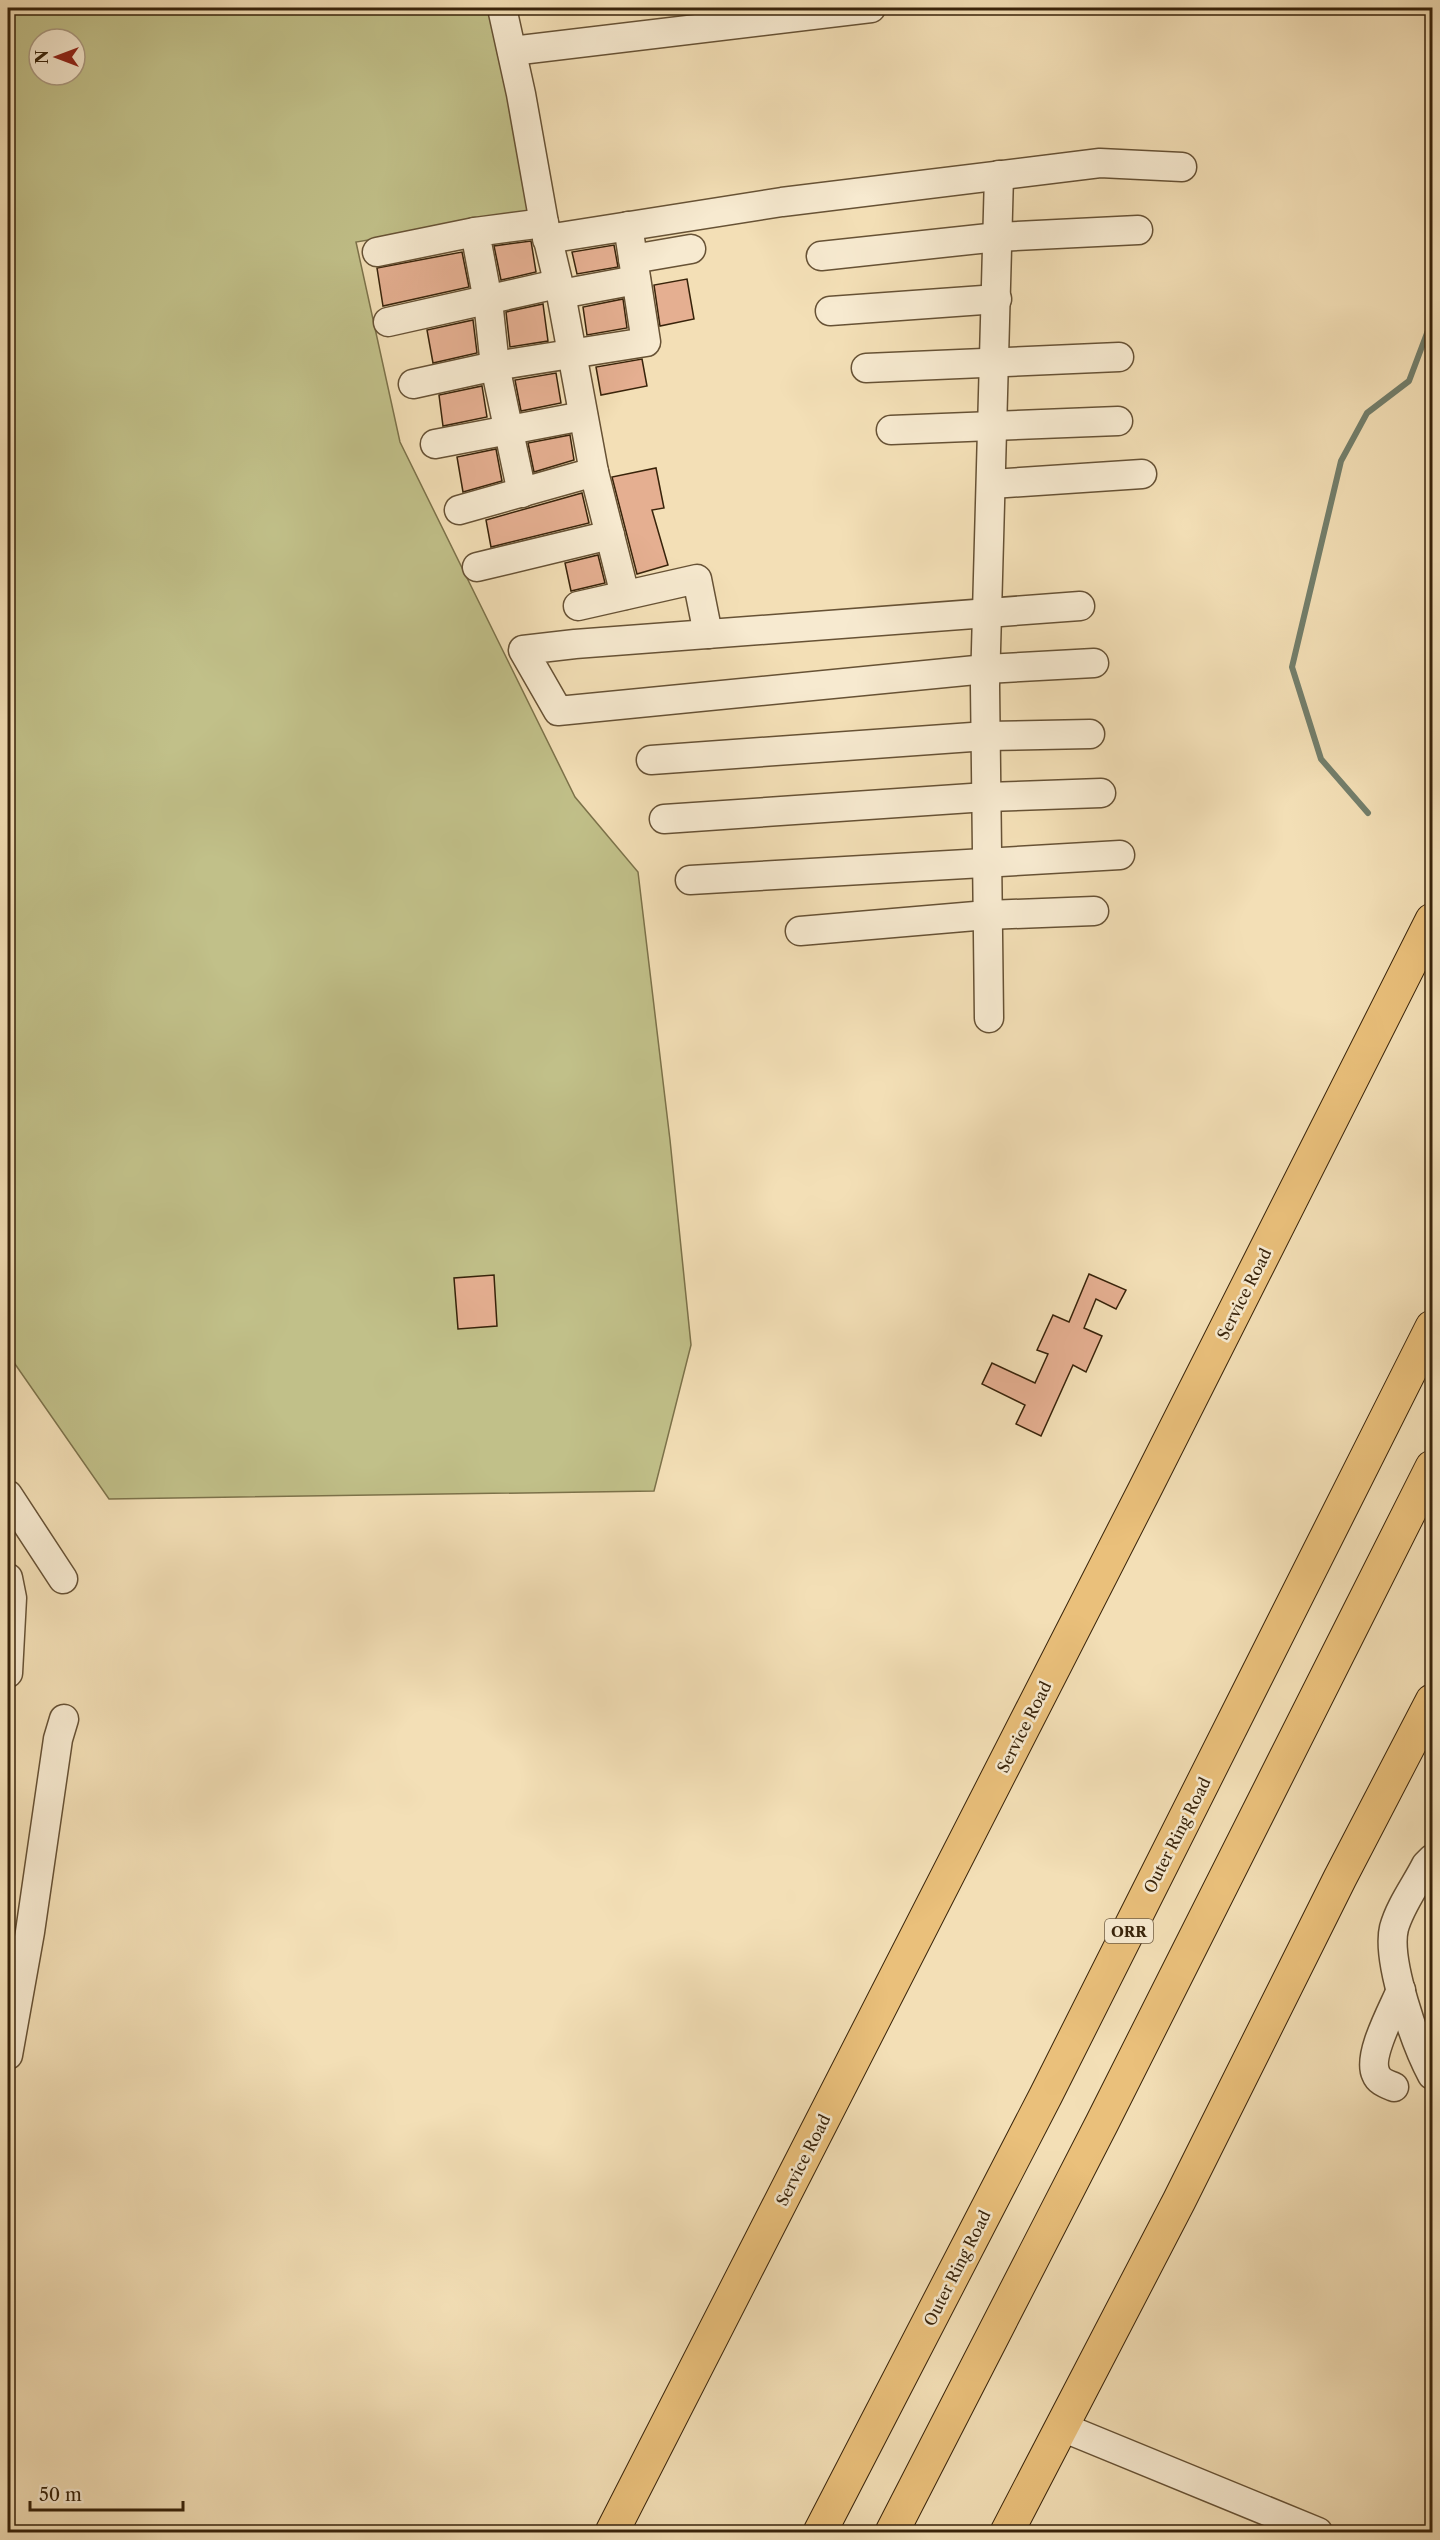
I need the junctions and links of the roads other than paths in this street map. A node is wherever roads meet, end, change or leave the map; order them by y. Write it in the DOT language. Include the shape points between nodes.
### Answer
graph roads {
  1 [pos="502,8"];
  2 [pos="871,8"];
  3 [pos="512,51"];
  4 [pos="1182,167"];
  5 [pos="999,175"];
  6 [pos="628,226"];
  7 [pos="1138,230"];
  8 [pos="545,231"];
  9 [pos="475,232"];
  10 [pos="998,237"];
  11 [pos="691,249"];
  12 [pos="377,252"];
  13 [pos="821,256"];
  14 [pos="634,269"];
  15 [pos="559,289"];
  16 [pos="997,299"];
  17 [pos="488,301"];
  18 [pos="830,310"];
  19 [pos="387,322"];
  20 [pos="571,354"];
  21 [pos="1119,357"];
  22 [pos="994,362"];
  23 [pos="495,366"];
  24 [pos="866,368"];
  25 [pos="413,384"];
  26 [pos="583,416"];
  27 [pos="1118,421"];
  28 [pos="993,426"];
  29 [pos="508,430"];
  30 [pos="891,430"];
  31 [pos="435,444"];
  32 [pos="594,472"];
  33 [pos="1142,474"];
  34 [pos="992,484"];
  35 [pos="522,493"];
  36 [pos="459,510"];
  37 [pos="610,535"];
  38 [pos="477,567"];
  39 [pos="625,595"];
  40 [pos="578,606"];
  41 [pos="1080,606"];
  42 [pos="988,612"];
  43 [pos="708,634"];
  44 [pos="1094,663"];
  45 [pos="986,669"];
  46 [pos="1090,734"];
  47 [pos="986,736"];
  48 [pos="651,760"];
  49 [pos="1101,793"];
  50 [pos="986,797"];
  51 [pos="664,819"];
  52 [pos="1120,855"];
  53 [pos="987,864"];
  54 [pos="690,880"];
  55 [pos="1094,910"];
  56 [pos="987,915"];
  57 [pos="1432,920"];
  58 [pos="800,931"];
  59 [pos="989,1018"];
  60 [pos="1432,1327"];
  61 [pos="1432,1467"];
  62 [pos="12,1513"];
  63 [pos="8,1578"];
  64 [pos="63,1579"];
  65 [pos="8,1662"];
  66 [pos="1432,1701"];
  67 [pos="64,1719"];
  68 [pos="1432,1858"];
  69 [pos="1401,1990"];
  70 [pos="8,2055"];
  71 [pos="1432,2075"];
  72 [pos="1394,2087"];
  73 [pos="1062,2427"];
  74 [pos="612,2532"];
  75 [pos="820,2532"];
  76 [pos="892,2532"];
  77 [pos="1007,2532"];
  78 [pos="1318,2532"];
  1 -- 3 [label="street"];
  2 -- 3 [label="street"];
  3 -- 8 [label="street"];
  4 -- 5 [label="street" via="1100,163"];
  5 -- 6 [label="street"];
  5 -- 10 [label="street"];
  6 -- 8 [label="street"];
  6 -- 14 [label="street"];
  7 -- 10 [label="street"];
  8 -- 9 [label="street"];
  8 -- 15 [label="street"];
  9 -- 12 [label="street"];
  9 -- 17 [label="street"];
  10 -- 13 [label="street"];
  10 -- 16 [label="street"];
  11 -- 14 [label="street"];
  14 -- 15 [label="street"];
  14 -- 20 [label="street" via="646,342"];
  15 -- 17 [label="street"];
  15 -- 20 [label="street"];
  16 -- 18 [label="street"];
  16 -- 22 [label="street"];
  17 -- 19 [label="street"];
  17 -- 23 [label="street"];
  20 -- 23 [label="street"];
  20 -- 26 [label="street"];
  21 -- 22 [label="street"];
  22 -- 24 [label="street"];
  22 -- 28 [label="street"];
  23 -- 25 [label="street"];
  23 -- 29 [label="street"];
  26 -- 29 [label="street"];
  26 -- 32 [label="street"];
  27 -- 28 [label="street"];
  28 -- 30 [label="street"];
  28 -- 34 [label="street"];
  29 -- 31 [label="street"];
  29 -- 35 [label="street"];
  32 -- 35 [label="street"];
  32 -- 37 [label="street"];
  33 -- 34 [label="street"];
  34 -- 42 [label="street"];
  35 -- 36 [label="street"];
  37 -- 38 [label="street"];
  37 -- 39 [label="street"];
  39 -- 40 [label="street"];
  39 -- 43 [label="street" via="698,579"];
  41 -- 42 [label="street"];
  42 -- 43 [label="street"];
  42 -- 45 [label="street"];
  43 -- 45 [label="street" via="523,650 558,711"];
  44 -- 45 [label="street"];
  45 -- 47 [label="street"];
  46 -- 47 [label="street"];
  47 -- 48 [label="street"];
  47 -- 50 [label="street"];
  49 -- 50 [label="street"];
  50 -- 51 [label="street"];
  50 -- 53 [label="street"];
  52 -- 53 [label="street"];
  53 -- 54 [label="street"];
  53 -- 56 [label="street"];
  55 -- 56 [label="street"];
  56 -- 58 [label="street"];
  56 -- 59 [label="street"];
  57 -- 74 [label="main road, Service Road"];
  60 -- 75 [label="main road, Outer Ring Road / ORR" via="1046,2095"];
  61 -- 76 [label="main road"];
  62 -- 64 [label="street"];
  63 -- 65 [label="street" via="12,1599"];
  66 -- 73 [label="main road"];
  67 -- 70 [label="street"];
  68 -- 69 [label="street" via="1394,1928 1393,1949"];
  69 -- 71 [label="street"];
  69 -- 72 [label="street" via="1373,2062 1376,2076"];
  73 -- 77 [label="main road"];
  73 -- 78 [label="street"];
}
